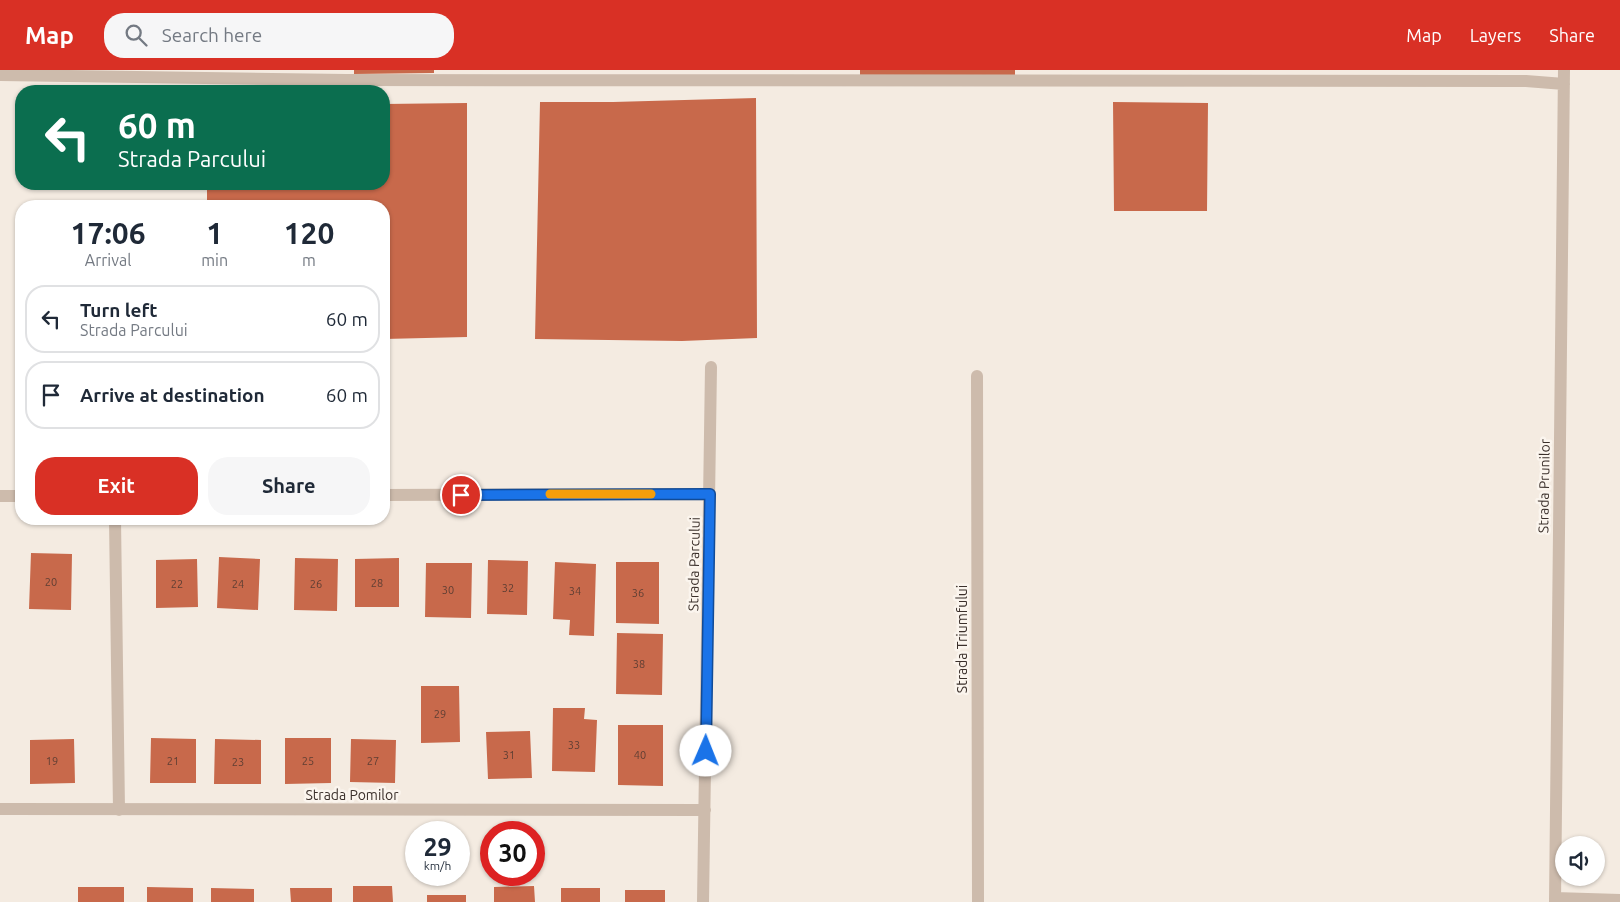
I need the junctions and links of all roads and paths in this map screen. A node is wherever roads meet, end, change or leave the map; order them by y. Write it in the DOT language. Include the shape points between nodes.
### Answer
graph roads {
  1 [pos="1564,70"];
  2 [pos="0,75"];
  3 [pos="346,75"];
  4 [pos="680,75"];
  5 [pos="1115,76"];
  6 [pos="1398,76"];
  7 [pos="1564,84"];
  8 [pos="711,367"];
  9 [pos="977,376"];
  10 [pos="710,494"];
  11 [pos="390,495"];
  12 [pos="0,496"];
  13 [pos="15,496"];
  14 [pos="115,525"];
  15 [pos="0,809"];
  16 [pos="119,810"];
  17 [pos="705,810"];
  18 [pos="1555,900"];
  19 [pos="1620,900"];
  20 [pos="703,902"];
  21 [pos="978,902"];
  1 -- 7 [label="street, Strada Prunilor"];
  2 -- 3 [label="street"];
  3 -- 4 [label="street"];
  4 -- 5 [label="street"];
  5 -- 6 [label="street"];
  6 -- 7 [label="street"];
  7 -- 18 [label="street, Strada Prunilor"];
  8 -- 10 [label="street, Strada Parcului"];
  9 -- 21 [label="street, Strada Triumfului"];
  10 -- 11 [label="street"];
  10 -- 17 [label="street, Strada Parcului"];
  12 -- 13 [label="street"];
  14 -- 16 [label="street"];
  15 -- 16 [label="street, Strada Pomilor"];
  16 -- 17 [label="street, Strada Pomilor"];
  17 -- 20 [label="street, Strada Parcului"];
  18 -- 19 [label="street"];
}
